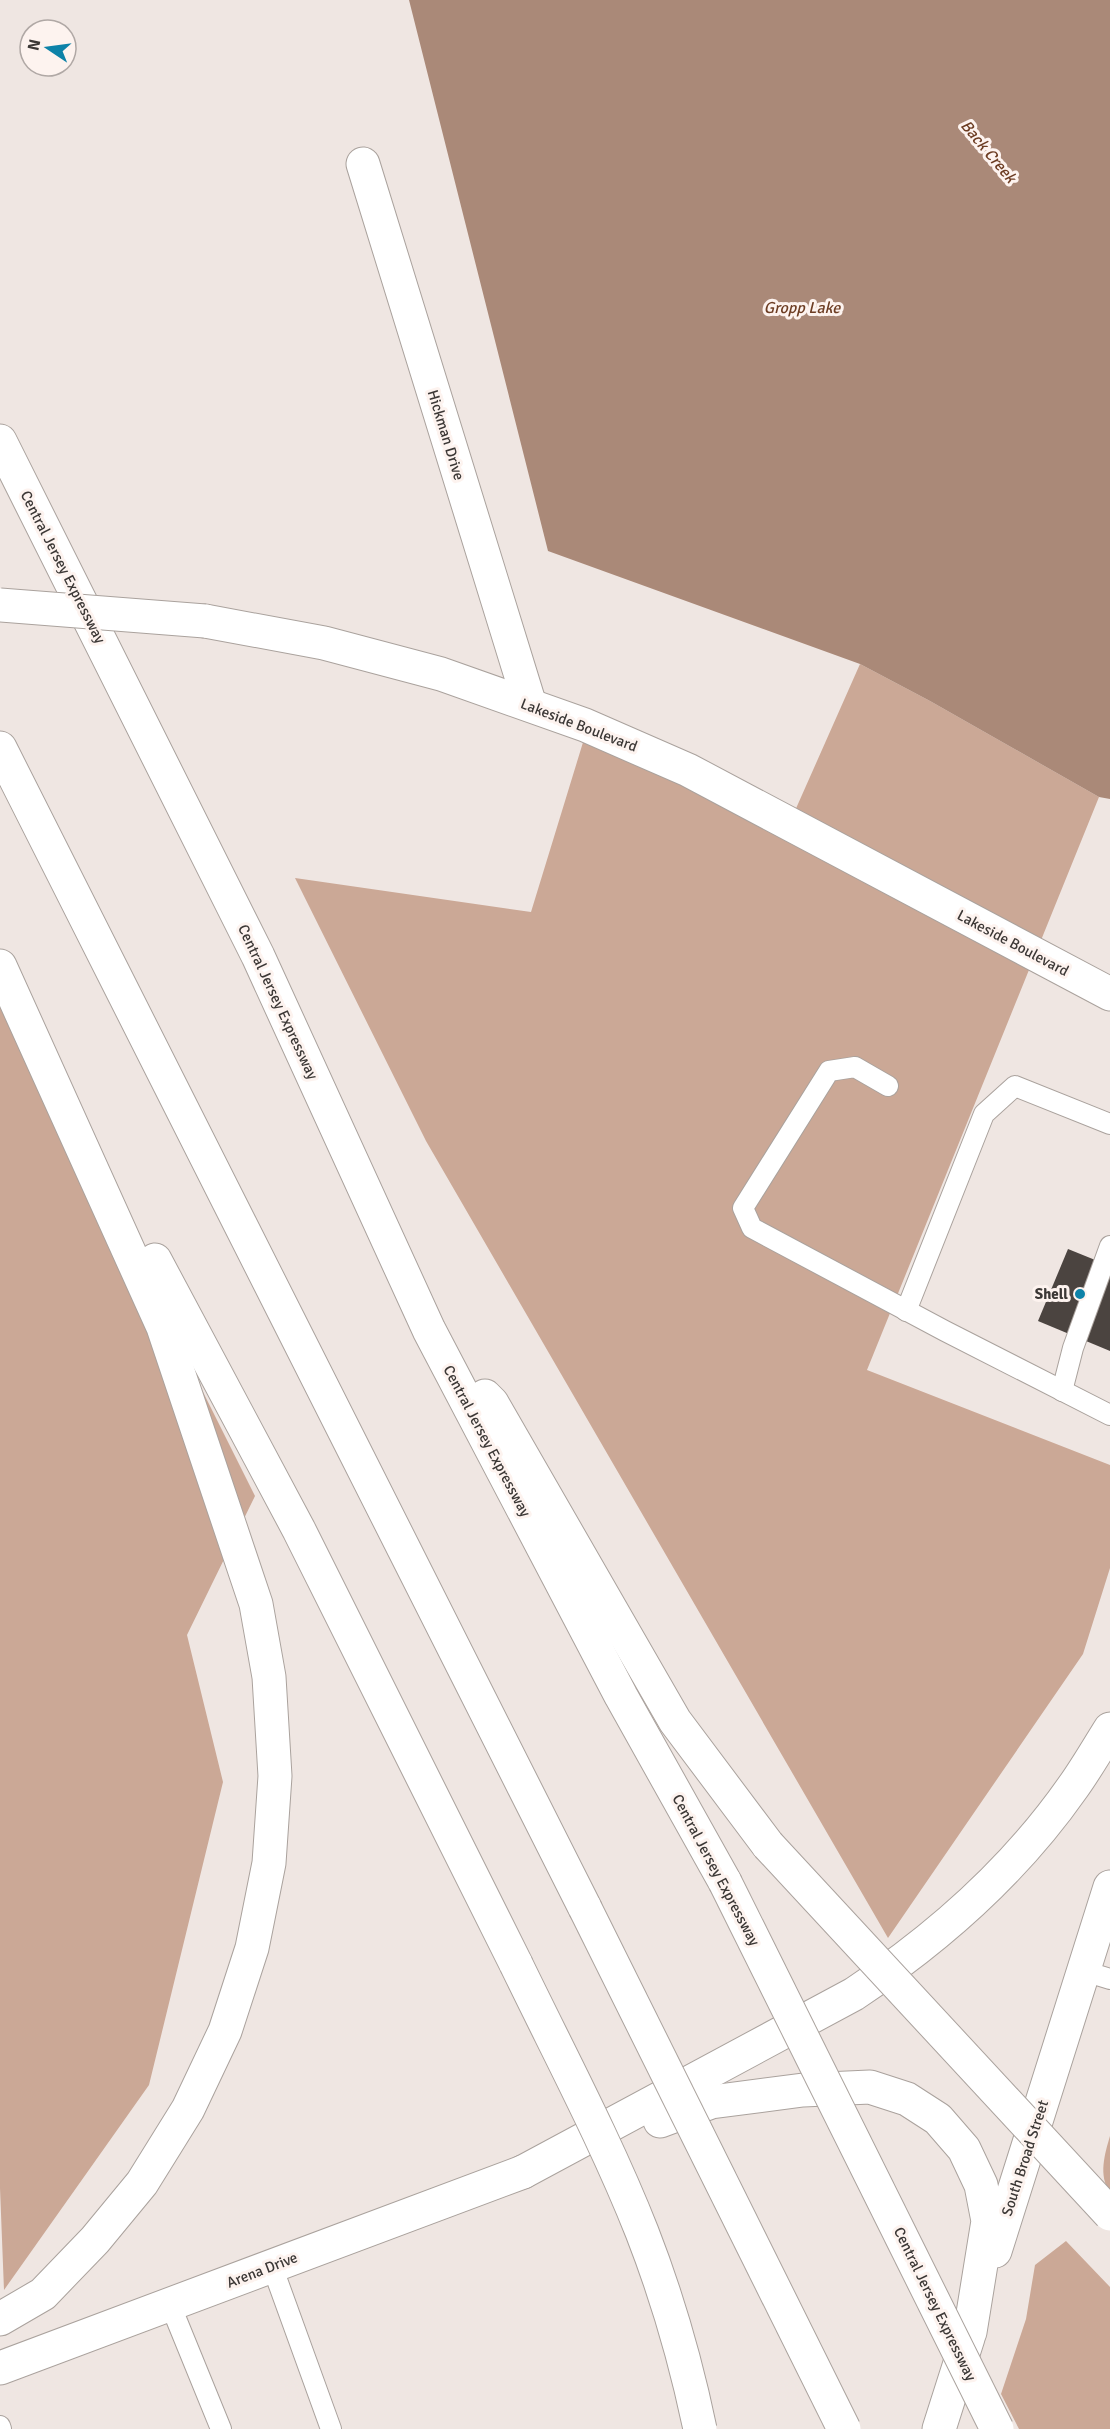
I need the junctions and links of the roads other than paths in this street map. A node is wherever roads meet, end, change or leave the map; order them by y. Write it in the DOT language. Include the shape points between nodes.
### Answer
graph roads {
  1 [pos="363,164"];
  2 [pos="0,441"];
  3 [pos="0,605"];
  4 [pos="530,705"];
  5 [pos="0,748"];
  6 [pos="6,980"];
  7 [pos="1110,994"];
  8 [pos="888,1086"];
  9 [pos="1110,1124"];
  10 [pos="1110,1246"];
  11 [pos="906,1311"];
  12 [pos="429,1330"];
  13 [pos="1062,1391"];
  14 [pos="1110,1415"];
  15 [pos="1110,1729"];
  16 [pos="1110,1887"];
  17 [pos="1110,1936"];
  18 [pos="1097,1975"];
  19 [pos="523,2172"];
  20 [pos="1110,2214"];
  21 [pos="272,2266"];
  22 [pos="171,2304"];
  23 [pos="0,2319"];
  24 [pos="970,2332"];
  25 [pos="0,2367"];
  26 [pos="221,2429"];
  27 [pos="331,2429"];
  28 [pos="700,2429"];
  29 [pos="844,2429"];
  30 [pos="939,2429"];
  31 [pos="997,2429"];
  1 -- 4 [label="main road, Hickman Drive"];
  2 -- 12 [label="main road, Central Jersey Expressway" via="258,956"];
  3 -- 4 [label="main road, Lakeside Boulevard, bridge" via="205,621 324,643 441,674"];
  4 -- 7 [label="main road, Lakeside Boulevard" via="585,724 688,770"];
  5 -- 29 [label="main road, bridge"];
  6 -- 23 [label="main road" via="167,1337 256,1604 269,1677 275,1776 269,1863 252,1948 225,2031 188,2109 142,2183 95,2240 43,2294"];
  6 -- 28 [label="main road, bridge" via="299,1530 618,2175 675,2329"];
  8 -- 11 [label="lane" via="855,1067 829,1071 743,1208 752,1228"];
  9 -- 11 [label="lane" via="1015,1086 984,1114"];
  10 -- 13 [label="lane" via="1073,1347"];
  11 -- 13 [label="lane"];
  12 -- 20 [label="main road, bridge" via="492,1403 675,1721 768,1845"];
  12 -- 31 [label="main road, Central Jersey Expressway, bridge" via="621,1696 725,1882"];
  13 -- 14 [label="lane"];
  15 -- 19 [label="main road" via="1073,1788 1014,1861 905,1960 854,1994"];
  16 -- 18 [label="main road, South Broad Street"];
  17 -- 18 [label="main road"];
  18 -- 24 [label="main road, South Broad Street"];
  19 -- 21 [label="main road, Arena Drive"];
  19 -- 24 [label="main road" via="711,2102 803,2090 870,2087 907,2099 938,2119 964,2149 981,2185 987,2221"];
  21 -- 22 [label="main road, Arena Drive"];
  21 -- 27 [label="lane"];
  22 -- 25 [label="main road, Arena Drive"];
  22 -- 26 [label="lane"];
  24 -- 30 [label="main road, South Broad Street"];
}
